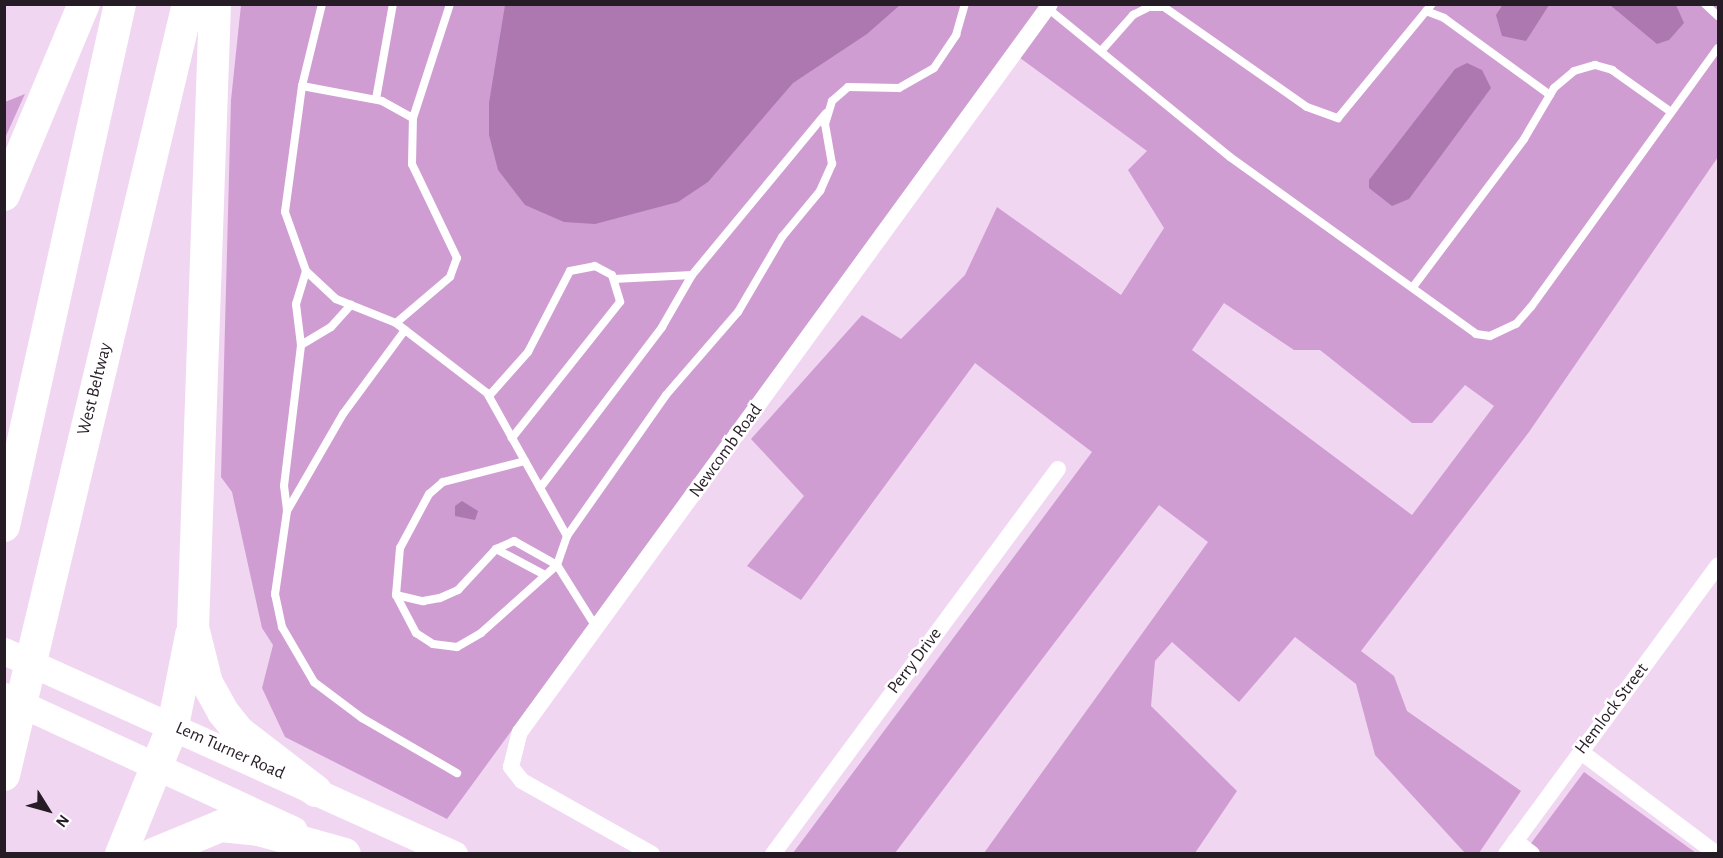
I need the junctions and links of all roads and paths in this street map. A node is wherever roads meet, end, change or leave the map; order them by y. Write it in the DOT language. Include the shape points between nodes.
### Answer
graph roads {
  1 [pos="84,4"];
  2 [pos="120,4"];
  3 [pos="188,4"];
  4 [pos="215,4"];
  5 [pos="322,4"];
  6 [pos="393,4"];
  7 [pos="450,4"];
  8 [pos="965,4"];
  9 [pos="1705,4"];
  10 [pos="1046,6"];
  11 [pos="1429,8"];
  12 [pos="1719,16"];
  13 [pos="1719,48"];
  14 [pos="1102,50"];
  15 [pos="302,86"];
  16 [pos="1550,95"];
  17 [pos="376,99"];
  18 [pos="826,112"];
  19 [pos="1671,112"];
  20 [pos="413,118"];
  21 [pos="4,195"];
  22 [pos="306,271"];
  23 [pos="692,275"];
  24 [pos="614,279"];
  25 [pos="1413,287"];
  26 [pos="351,305"];
  27 [pos="396,323"];
  28 [pos="405,330"];
  29 [pos="301,345"];
  30 [pos="489,396"];
  31 [pos="512,438"];
  32 [pos="525,460"];
  33 [pos="1058,469"];
  34 [pos="540,488"];
  35 [pos="287,510"];
  36 [pos="4,526"];
  37 [pos="567,536"];
  38 [pos="496,549"];
  39 [pos="557,564"];
  40 [pos="1719,565"];
  41 [pos="543,574"];
  42 [pos="396,595"];
  43 [pos="193,627"];
  44 [pos="597,627"];
  45 [pos="4,651"];
  46 [pos="4,696"];
  47 [pos="173,726"];
  48 [pos="1581,752"];
  49 [pos="157,765"];
  50 [pos="6,768"];
  51 [pos="457,773"];
  52 [pos="316,791"];
  53 [pos="1510,847"];
  54 [pos="121,854"];
  55 [pos="153,854"];
  56 [pos="346,854"];
  57 [pos="454,854"];
  58 [pos="652,854"];
  59 [pos="773,854"];
  60 [pos="1532,854"];
  61 [pos="1717,854"];
  1 -- 21 [label="highway"];
  2 -- 36 [label="highway"];
  3 -- 50 [label="highway, West Beltway"];
  4 -- 43 [label="highway"];
  5 -- 15 [label="lane"];
  6 -- 17 [label="lane"];
  7 -- 20 [label="lane"];
  8 -- 18 [label="lane" via="956,35 934,68 899,88 848,87"];
  9 -- 12 [label="lane"];
  10 -- 14 [label="lane"];
  10 -- 44 [label="street, Newcomb Road"];
  11 -- 14 [label="lane" via="1338,118 1307,107 1164,7 1149,7 1133,15"];
  11 -- 16 [label="lane"];
  13 -- 19 [label="lane"];
  14 -- 25 [label="lane" via="1122,73 1230,158"];
  15 -- 17 [label="lane"];
  15 -- 22 [label="lane" via="285,212"];
  16 -- 19 [label="lane" via="1574,71 1595,66 1612,70"];
  16 -- 25 [label="lane"];
  17 -- 20 [label="lane"];
  18 -- 23 [label="lane"];
  18 -- 37 [label="lane" via="832,164 820,191 782,237 738,312 666,396"];
  19 -- 25 [label="lane" via="1516,324 1503,333 1476,334"];
  20 -- 27 [label="lane" via="412,164 457,258 450,277"];
  22 -- 26 [label="lane"];
  22 -- 29 [label="lane" via="296,304"];
  23 -- 24 [label="lane"];
  23 -- 34 [label="lane" via="662,327"];
  24 -- 30 [label="lane" via="595,266 570,271 513,372"];
  24 -- 31 [label="lane" via="620,302"];
  26 -- 27 [label="lane"];
  26 -- 29 [label="lane" via="331,327"];
  27 -- 28 [label="lane"];
  28 -- 30 [label="lane"];
  28 -- 35 [label="lane" via="343,414"];
  29 -- 35 [label="lane" via="286,459"];
  30 -- 31 [label="lane"];
  31 -- 32 [label="lane"];
  32 -- 34 [label="lane"];
  32 -- 42 [label="lane" via="443,482 429,494 400,548"];
  33 -- 59 [label="street, Perry Drive"];
  34 -- 37 [label="lane"];
  35 -- 51 [label="lane" via="278,546 276,594 282,627 301,665 340,704"];
  37 -- 39 [label="lane"];
  38 -- 39 [label="lane" via="514,541"];
  38 -- 41 [label="lane"];
  38 -- 42 [label="lane" via="458,590 423,602"];
  39 -- 41 [label="lane"];
  39 -- 44 [label="lane"];
  40 -- 48 [label="street, Hemlock Street"];
  41 -- 42 [label="lane" via="481,633 457,647 433,644 417,633"];
  43 -- 47 [label="highway"];
  43 -- 52 [label="highway" via="207,683 223,712 239,732"];
  44 -- 58 [label="street, Newcomb Road" via="520,732 511,767 522,782"];
  45 -- 47 [label="main road, Lem Turner Road"];
  46 -- 49 [label="main road"];
  47 -- 49 [label="highway"];
  47 -- 52 [label="main road, Lem Turner Road"];
  48 -- 53 [label="street, Hemlock Street"];
  48 -- 61 [label="street"];
  49 -- 54 [label="highway"];
  49 -- 56 [label="main road"];
  52 -- 57 [label="main road, Lem Turner Road"];
  53 -- 60 [label="street"];
  55 -- 56 [label="highway" via="221,826 259,830"];
}
